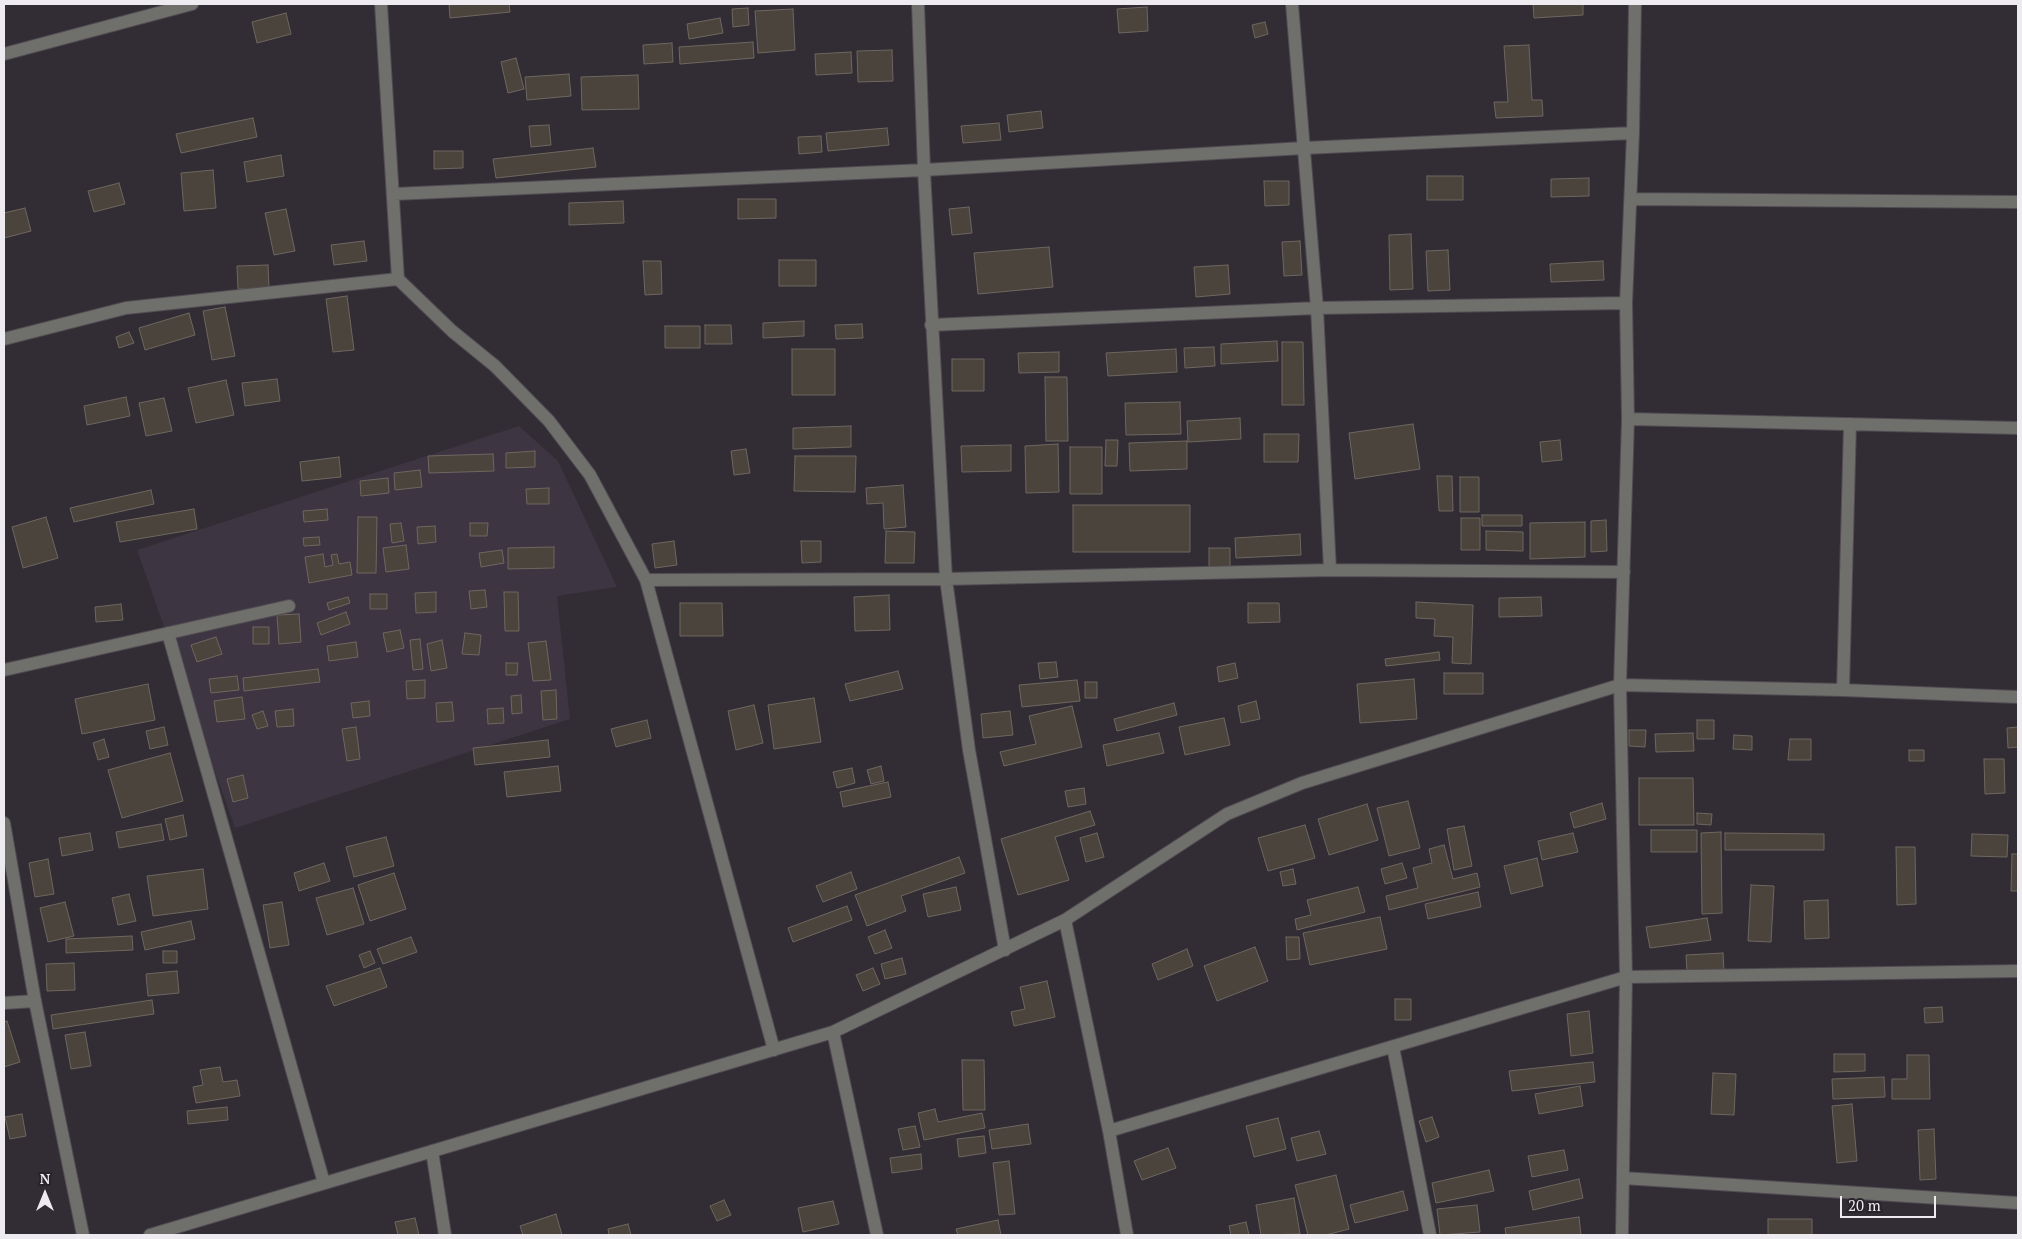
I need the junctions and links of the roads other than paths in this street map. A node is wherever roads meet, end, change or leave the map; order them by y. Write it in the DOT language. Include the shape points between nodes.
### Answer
graph roads {
  1 [pos="192,4"];
  2 [pos="381,4"];
  3 [pos="918,4"];
  4 [pos="1292,4"];
  5 [pos="1635,4"];
  6 [pos="4,54"];
  7 [pos="1633,133"];
  8 [pos="1304,148"];
  9 [pos="924,170"];
  10 [pos="394,194"];
  11 [pos="1631,199"];
  12 [pos="2018,202"];
  13 [pos="398,278"];
  14 [pos="1626,303"];
  15 [pos="1317,308"];
  16 [pos="931,325"];
  17 [pos="4,339"];
  18 [pos="1628,419"];
  19 [pos="1850,424"];
  20 [pos="2018,428"];
  21 [pos="1330,570"];
  22 [pos="1624,572"];
  23 [pos="946,579"];
  24 [pos="646,580"];
  25 [pos="289,606"];
  26 [pos="168,633"];
  27 [pos="4,670"];
  28 [pos="1620,685"];
  29 [pos="1843,690"];
  30 [pos="2018,697"];
  31 [pos="4,823"];
  32 [pos="1065,920"];
  33 [pos="1005,950"];
  34 [pos="2018,971"];
  35 [pos="1626,977"];
  36 [pos="35,1001"];
  37 [pos="4,1003"];
  38 [pos="833,1032"];
  39 [pos="1393,1047"];
  40 [pos="774,1050"];
  41 [pos="1109,1131"];
  42 [pos="432,1151"];
  43 [pos="1623,1178"];
  44 [pos="324,1183"];
  45 [pos="2018,1203"];
  46 [pos="185,1230"];
  47 [pos="83,1235"];
  48 [pos="150,1235"];
  49 [pos="445,1235"];
  50 [pos="877,1235"];
  51 [pos="1127,1235"];
  52 [pos="1430,1235"];
  53 [pos="1622,1235"];
  1 -- 6 [label="street"];
  2 -- 10 [label="street"];
  3 -- 9 [label="street"];
  4 -- 8 [label="street"];
  5 -- 7 [label="street"];
  7 -- 8 [label="street"];
  7 -- 11 [label="street"];
  8 -- 9 [label="street"];
  8 -- 15 [label="street"];
  9 -- 10 [label="street"];
  9 -- 16 [label="street"];
  10 -- 13 [label="street"];
  11 -- 12 [label="street"];
  11 -- 14 [label="street"];
  13 -- 17 [label="street" via="126,308"];
  13 -- 24 [label="street" via="452,331 501,372 549,421 590,475"];
  14 -- 15 [label="street"];
  14 -- 18 [label="street"];
  15 -- 16 [label="street"];
  15 -- 21 [label="street"];
  16 -- 23 [label="street"];
  18 -- 19 [label="street"];
  18 -- 22 [label="street"];
  19 -- 20 [label="street"];
  19 -- 29 [label="street"];
  21 -- 22 [label="street"];
  21 -- 23 [label="street"];
  22 -- 28 [label="street"];
  23 -- 24 [label="street"];
  23 -- 33 [label="street" via="969,750"];
  24 -- 40 [label="street"];
  25 -- 26 [label="street"];
  26 -- 27 [label="street"];
  26 -- 44 [label="street"];
  28 -- 29 [label="street"];
  28 -- 32 [label="street" via="1302,783 1227,814"];
  28 -- 35 [label="street"];
  29 -- 30 [label="street"];
  31 -- 36 [label="street"];
  32 -- 33 [label="street"];
  32 -- 41 [label="street"];
  33 -- 38 [label="street"];
  34 -- 35 [label="street"];
  35 -- 39 [label="street"];
  35 -- 43 [label="street"];
  36 -- 37 [label="street"];
  36 -- 47 [label="street"];
  38 -- 40 [label="street"];
  38 -- 50 [label="street"];
  39 -- 41 [label="street"];
  39 -- 52 [label="street"];
  40 -- 42 [label="street"];
  41 -- 51 [label="street"];
  42 -- 44 [label="street"];
  42 -- 49 [label="street"];
  43 -- 45 [label="street"];
  43 -- 53 [label="street"];
  44 -- 46 [label="street"];
  46 -- 48 [label="street"];
}
